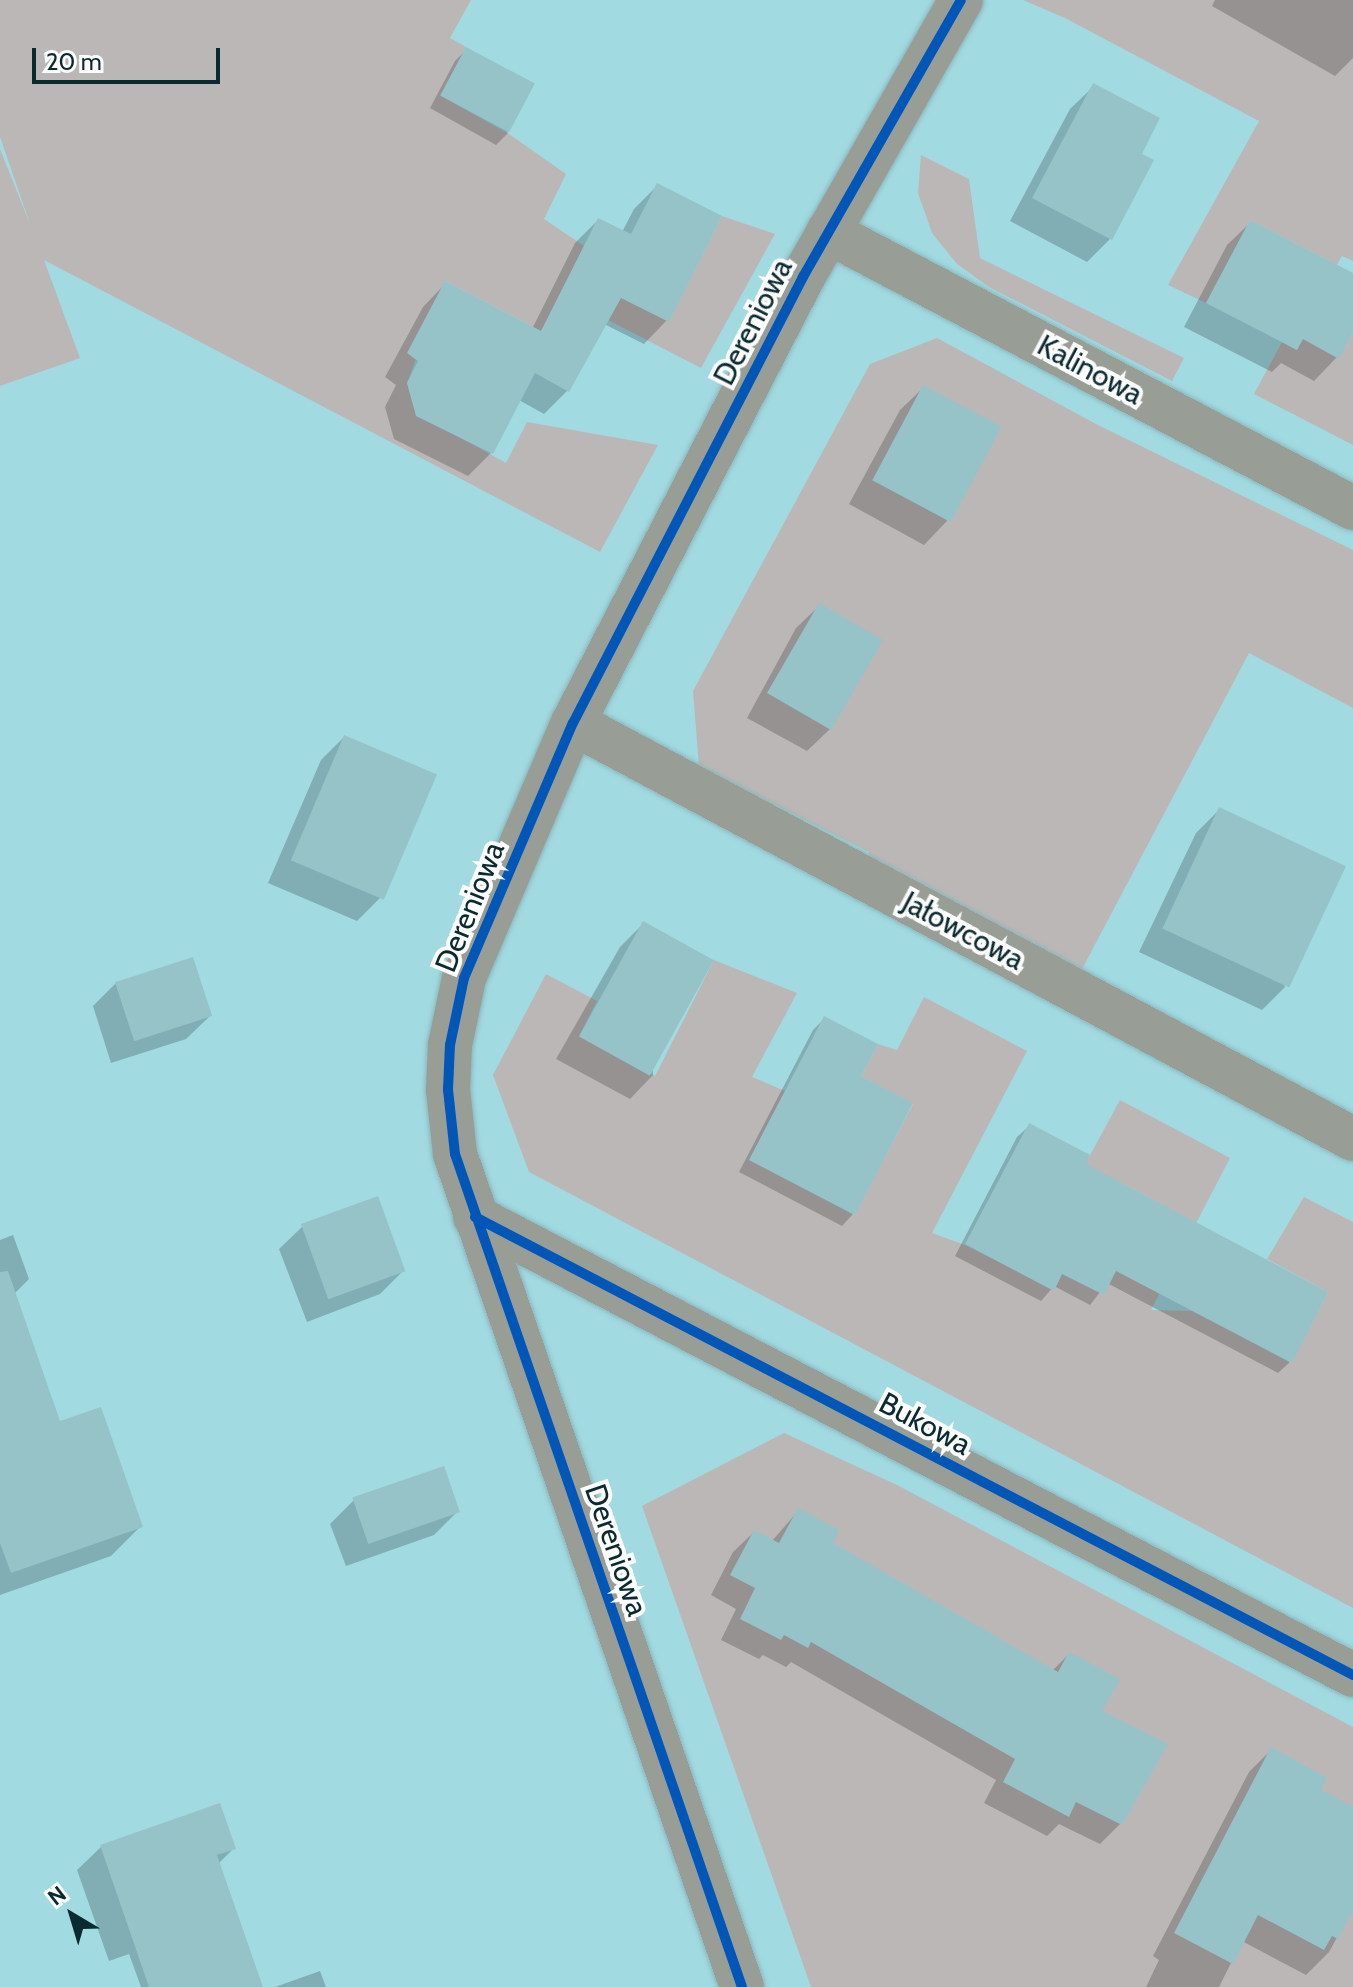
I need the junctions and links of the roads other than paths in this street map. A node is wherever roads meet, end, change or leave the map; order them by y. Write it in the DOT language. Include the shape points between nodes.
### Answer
graph roads {
  1 [pos="961,0"];
  2 [pos="828,232"];
  3 [pos="1353,508"];
  4 [pos="573,723"];
  5 [pos="1353,1139"];
  6 [pos="475,1217"];
  7 [pos="1353,1675"];
  8 [pos="742,1987"];
  1 -- 2 [label="street, Dereniowa"];
  2 -- 3 [label="street, Kalinowa"];
  2 -- 4 [label="street, Dereniowa"];
  4 -- 5 [label="street, Jałowcowa"];
  4 -- 6 [label="street, Dereniowa" via="464,978 450,1045 448,1090 455,1154"];
  6 -- 7 [label="street, Bukowa"];
  6 -- 8 [label="street, Dereniowa"];
}
